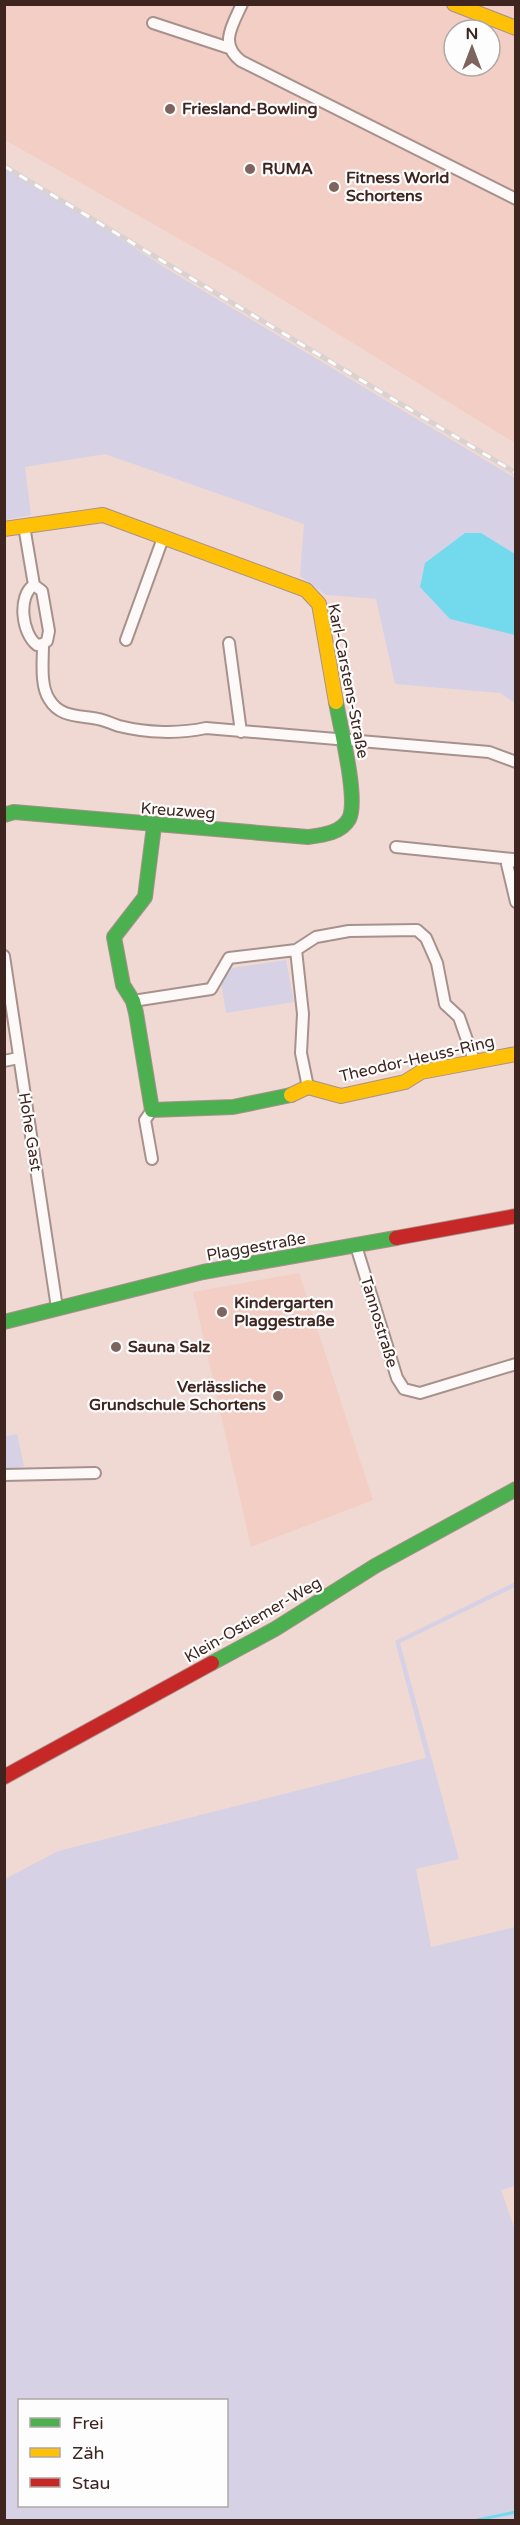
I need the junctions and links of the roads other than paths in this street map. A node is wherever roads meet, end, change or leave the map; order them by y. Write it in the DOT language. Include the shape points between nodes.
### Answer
graph roads {
  1 [pos="242,4"];
  2 [pos="454,4"];
  3 [pos="153,23"];
  4 [pos="516,28"];
  5 [pos="229,48"];
  6 [pos="516,199"];
  7 [pos="24,526"];
  8 [pos="4,529"];
  9 [pos="163,538"];
  10 [pos="34,585"];
  11 [pos="126,640"];
  12 [pos="229,643"];
  13 [pos="43,644"];
  14 [pos="241,732"];
  15 [pos="344,741"];
  16 [pos="516,762"];
  17 [pos="4,815"];
  18 [pos="347,825"];
  19 [pos="154,826"];
  20 [pos="396,847"];
  21 [pos="514,860"];
  22 [pos="516,902"];
  23 [pos="296,950"];
  24 [pos="4,956"];
  25 [pos="133,1001"];
  26 [pos="516,1054"];
  27 [pos="18,1058"];
  28 [pos="474,1060"];
  29 [pos="4,1061"];
  30 [pos="308,1087"];
  31 [pos="152,1110"];
  32 [pos="152,1159"];
  33 [pos="516,1216"];
  34 [pos="356,1246"];
  35 [pos="57,1308"];
  36 [pos="4,1322"];
  37 [pos="516,1364"];
  38 [pos="95,1473"];
  39 [pos="4,1475"];
  40 [pos="516,1489"];
  41 [pos="4,1777"];
  1 -- 5 [label="street" via="230,32"];
  2 -- 4 [label="street"];
  3 -- 5 [label="street"];
  5 -- 6 [label="street" via="241,61"];
  7 -- 8 [label="street, Karl-Carstens-Straße"];
  7 -- 9 [label="street, Karl-Carstens-Straße" via="102,515"];
  7 -- 10 [label="street"];
  9 -- 11 [label="street"];
  9 -- 15 [label="street, Karl-Carstens-Straße" via="306,590 319,604"];
  10 -- 13 [label="street" via="42,591 45,602 49,631"];
  10 -- 13 [label="street" via="23,601 27,632 30,640"];
  12 -- 14 [label="street"];
  13 -- 14 [label="street" via="47,698 57,710 138,730 189,732 207,728"];
  14 -- 15 [label="street"];
  15 -- 16 [label="street" via="489,752"];
  15 -- 18 [label="street, Karl-Carstens-Straße" via="354,803"];
  17 -- 19 [label="street, Kreuzweg" via="14,812"];
  18 -- 19 [label="street, Kreuzweg" via="331,835 308,837"];
  19 -- 25 [label="street" via="145,897 114,937 123,985"];
  20 -- 21 [label="street"];
  21 -- 22 [label="street" via="507,864"];
  23 -- 25 [label="street" via="229,958 211,989"];
  23 -- 28 [label="street" via="316,937 349,931 417,930 426,938 437,963 445,1004 459,1017"];
  23 -- 30 [label="street" via="304,1034 301,1053"];
  24 -- 27 [label="street, Hohe Gast"];
  25 -- 31 [label="street"];
  26 -- 28 [label="street, Theodor-Heuss-Ring"];
  27 -- 29 [label="street"];
  27 -- 35 [label="street, Hohe Gast"];
  28 -- 30 [label="street, Theodor-Heuss-Ring" via="421,1072 405,1082 341,1096"];
  30 -- 31 [label="street" via="296,1096 231,1107"];
  31 -- 32 [label="street" via="145,1120"];
  33 -- 34 [label="street, Plaggestraße"];
  34 -- 35 [label="street, Plaggestraße" via="196,1274"];
  34 -- 37 [label="street, Tannostraße" via="397,1378 404,1389 420,1393"];
  35 -- 36 [label="street, Plaggestraße"];
  38 -- 39 [label="street"];
  40 -- 41 [label="street, Klein-Ostiemer-Weg" via="375,1566 275,1629"];
}
